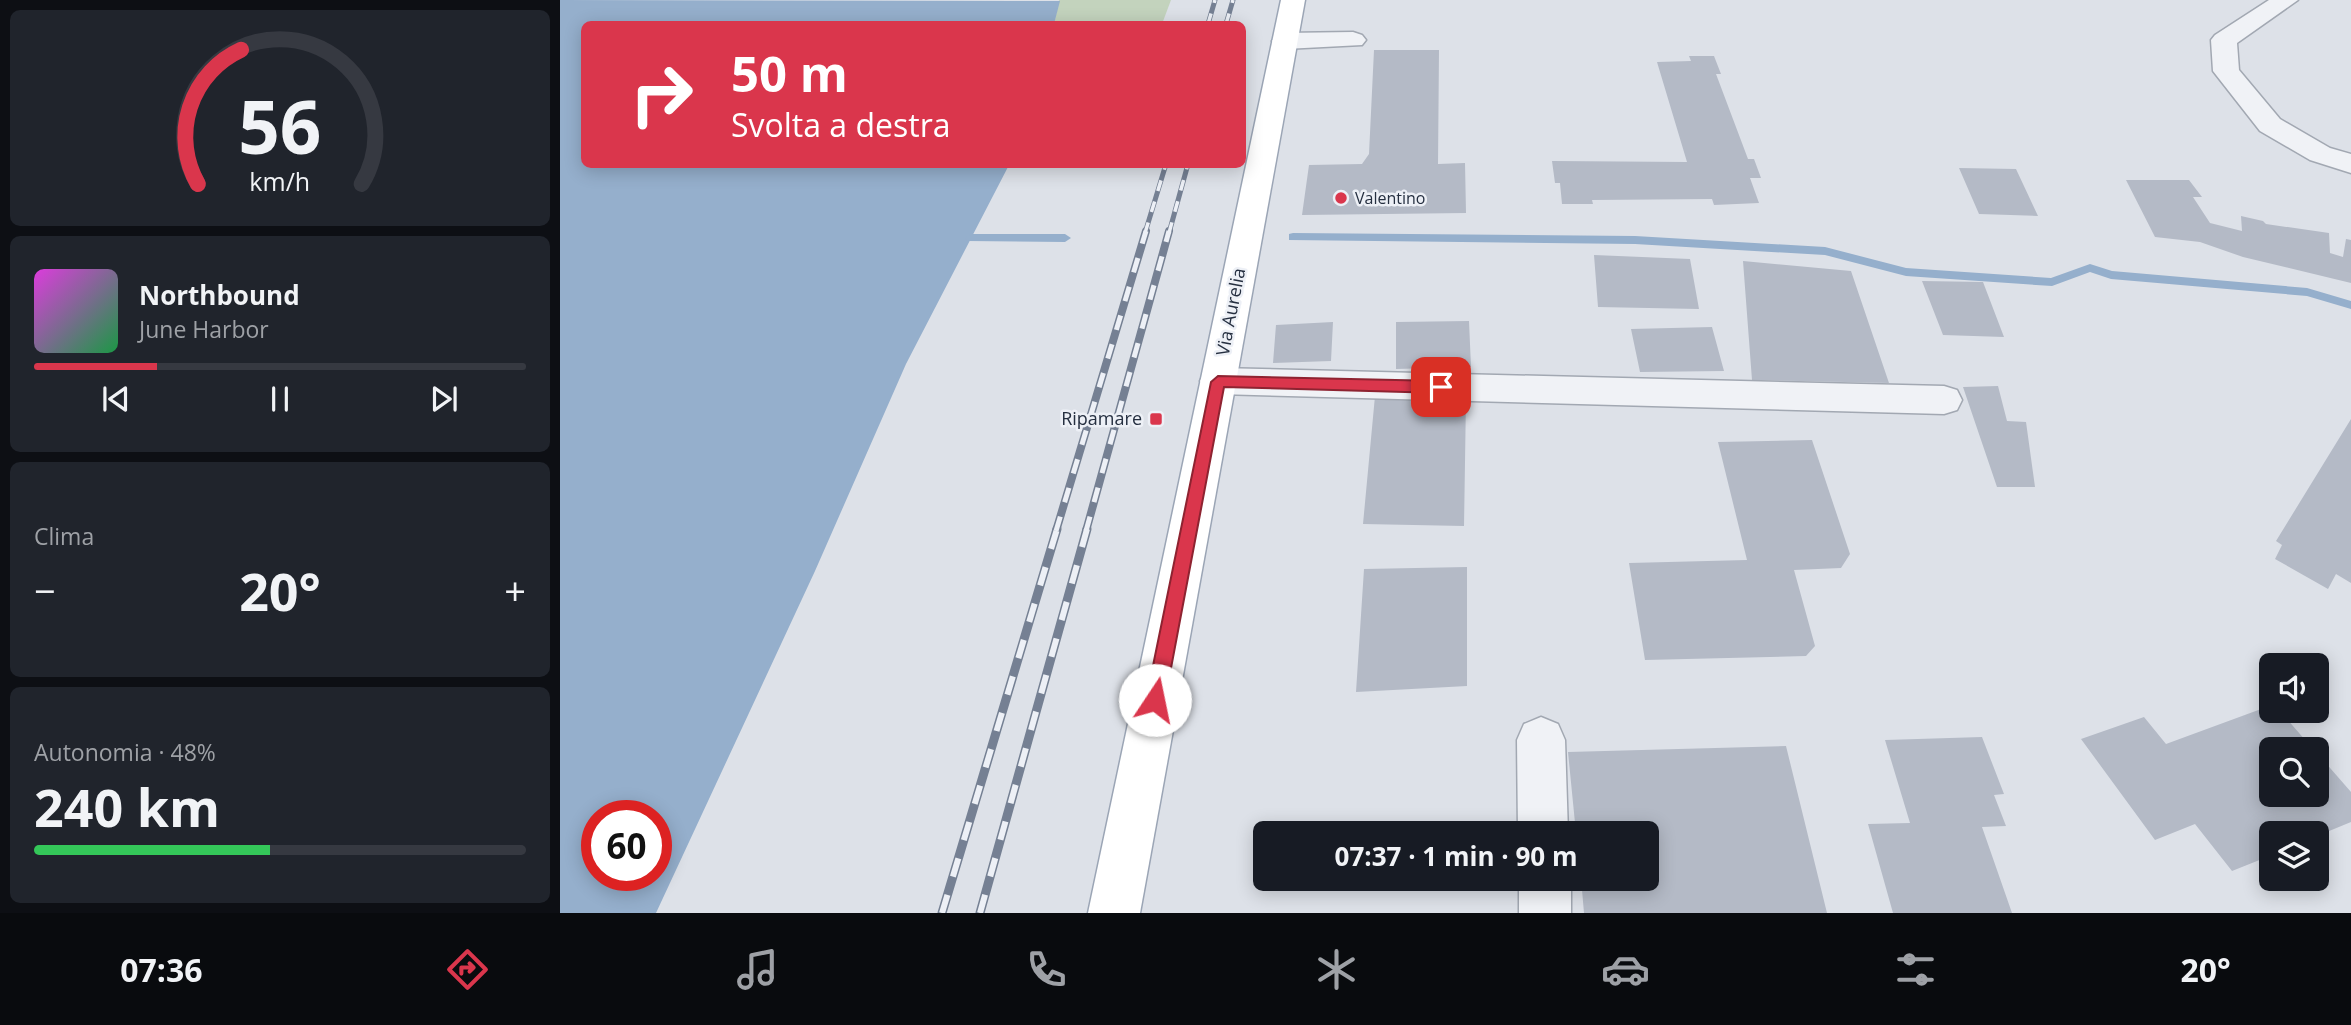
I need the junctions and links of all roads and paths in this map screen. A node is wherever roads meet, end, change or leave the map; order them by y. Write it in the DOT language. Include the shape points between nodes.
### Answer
graph roads {
  1 [pos="1293,0"];
  2 [pos="2286,0"];
  3 [pos="1353,40"];
  4 [pos="1285,41"];
  5 [pos="2351,164"];
  6 [pos="1218,382"];
  7 [pos="1944,400"];
  8 [pos="1541,740"];
  9 [pos="1543,821"];
  10 [pos="1545,891"];
  11 [pos="1114,913"];
  12 [pos="1545,913"];
  1 -- 4 [label="main road, Via Aurelia"];
  2 -- 5 [label="street" via="2224,40 2226,71 2270,125 2320,154"];
  3 -- 4 [label="street"];
  4 -- 6 [label="main road, Via Aurelia"];
  6 -- 7 [label="street"];
  6 -- 11 [label="main road, Via Aurelia"];
  8 -- 9 [label="street"];
  10 -- 12 [label="street"];
}
